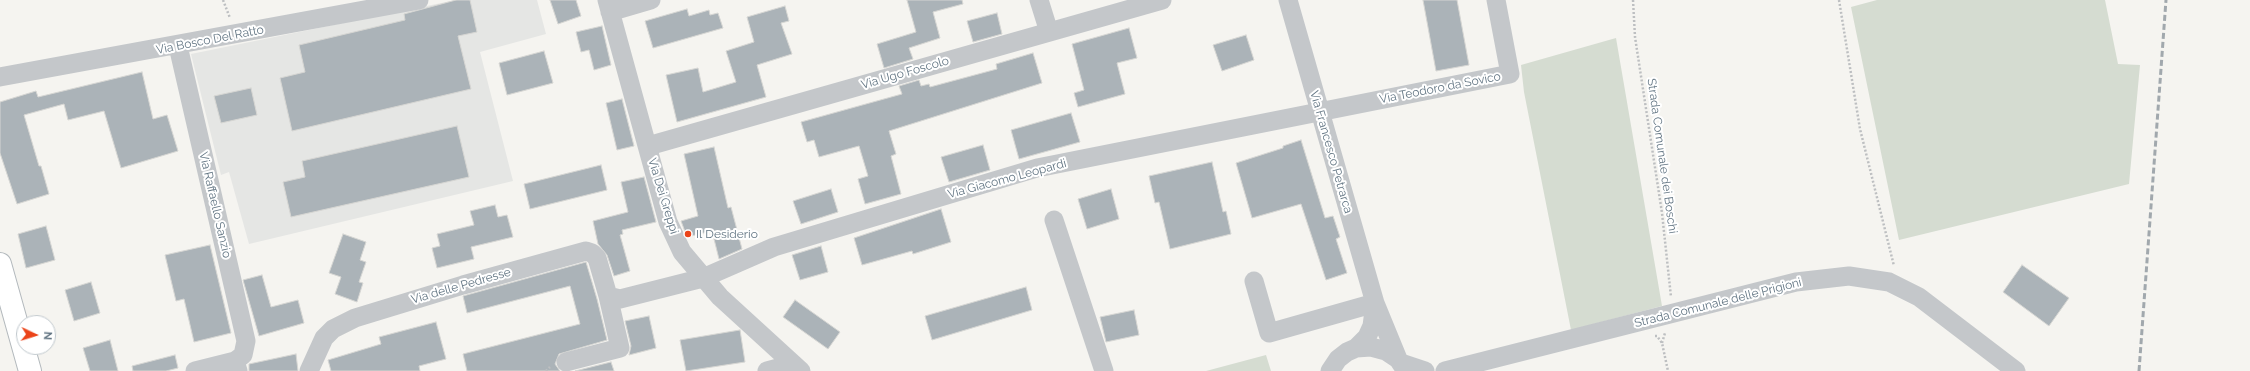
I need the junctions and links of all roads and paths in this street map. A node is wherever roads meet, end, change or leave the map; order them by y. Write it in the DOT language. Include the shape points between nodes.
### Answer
graph roads {
  1 [pos="419,0"];
  2 [pos="651,0"];
  3 [pos="1039,0"];
  4 [pos="1162,0"];
  5 [pos="1288,0"];
  6 [pos="1496,0"];
  7 [pos="1633,0"];
  8 [pos="1838,0"];
  9 [pos="609,6"];
  10 [pos="1049,32"];
  11 [pos="178,46"];
  12 [pos="0,77"];
  13 [pos="1320,112"];
  14 [pos="648,146"];
  15 [pos="1054,220"];
  16 [pos="2,276"];
  17 [pos="703,278"];
  18 [pos="1254,281"];
  19 [pos="1901,287"];
  20 [pos="608,296"];
  21 [pos="1375,303"];
  22 [pos="1670,315"];
  23 [pos="1662,342"];
  24 [pos="1356,348"];
  25 [pos="566,362"];
  26 [pos="1402,364"];
  27 [pos="236,366"];
  28 [pos="797,368"];
  29 [pos="30,371"];
  30 [pos="195,371"];
  31 [pos="309,371"];
  32 [pos="767,371"];
  33 [pos="1104,371"];
  34 [pos="1330,371"];
  35 [pos="1425,371"];
  36 [pos="1445,371"];
  37 [pos="1668,371"];
  38 [pos="2016,371"];
  1 -- 11 [label="street, Via Bosco Del Ratto"];
  2 -- 9 [label="street"];
  3 -- 10 [label="street"];
  4 -- 10 [label="street, Via Ugo Foscolo"];
  5 -- 13 [label="street, Via Francesco Petrarca"];
  6 -- 13 [label="street, Via Teodoro da Sovico" via="1510,74"];
  7 -- 22 [label="path, Strada Comunale dei Boschi" via="1635,37 1662,213 1671,291"];
  8 -- 19 [label="path" via="1860,129"];
  9 -- 14 [label="street, Via Dei Greppi"];
  10 -- 14 [label="street, Via Ugo Foscolo"];
  11 -- 12 [label="street, Via Bosco Del Ratto"];
  11 -- 27 [label="street, Via Raffaello Sanzio" via="246,342 243,355"];
  13 -- 17 [label="street, Via Giacomo Leopardi" via="1036,168 774,247"];
  13 -- 21 [label="street, Via Francesco Petrarca"];
  14 -- 17 [label="street, Via Dei Greppi" via="668,222 682,252"];
  15 -- 33 [label="street"];
  16 -- 29 [label="street"];
  17 -- 20 [label="street" via="620,299"];
  17 -- 28 [label="street, Via Dei Greppi"];
  18 -- 21 [label="street" via="1269,333"];
  19 -- 22 [label="street, Strada Comunale delle Prigioni" via="1889,282 1849,276 1796,282"];
  19 -- 38 [label="street, Strada Comunale delle Prigioni" via="1919,297"];
  20 -- 25 [label="street, Via delle Pedresse" via="620,348"];
  20 -- 31 [label="street, Via delle Pedresse" via="597,258 592,253 580,252 355,318 333,329 324,338"];
  21 -- 24 [label="street, Via Francesco Petrarca" via="1372,326 1367,337"];
  21 -- 26 [label="street, Via Francesco Petrarca"];
  22 -- 36 [label="street, Strada Comunale delle Prigioni"];
  23 -- 37 [label="path"];
  24 -- 26 [label="street" via="1371,347 1386,351"];
  24 -- 34 [label="street" via="1338,359"];
  26 -- 35 [label="street"];
  27 -- 30 [label="street, Via Raffaello Sanzio"];
  28 -- 32 [label="street"];
}
